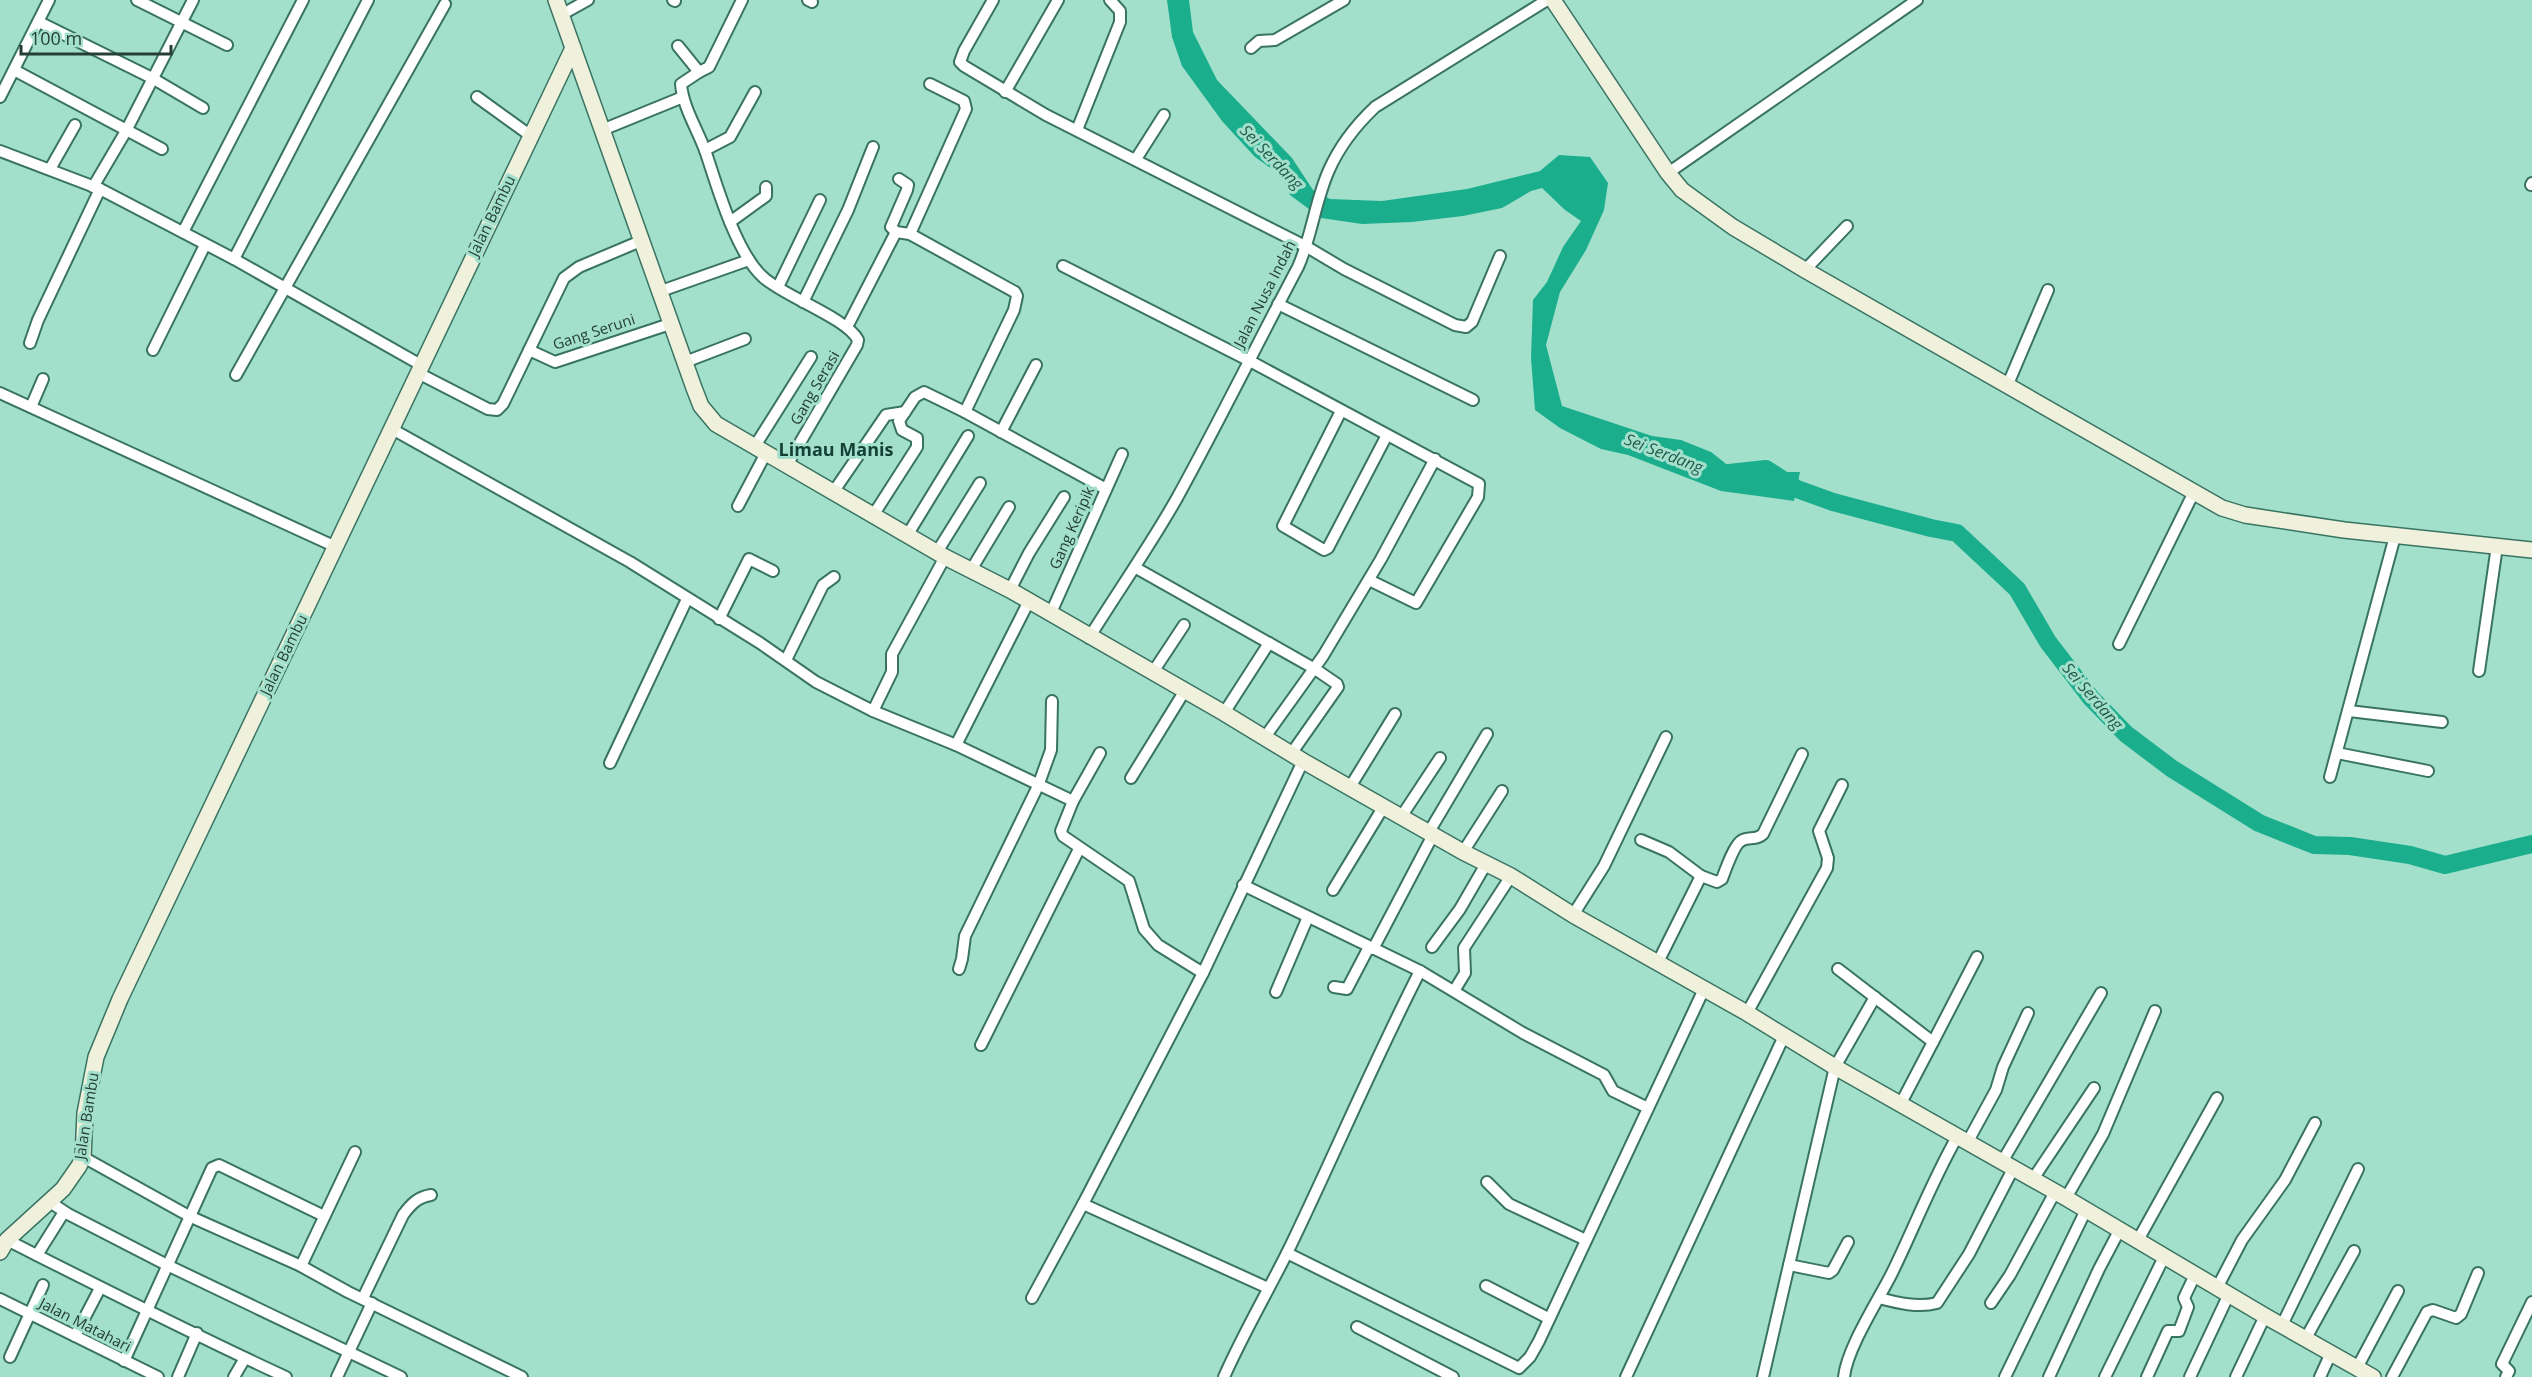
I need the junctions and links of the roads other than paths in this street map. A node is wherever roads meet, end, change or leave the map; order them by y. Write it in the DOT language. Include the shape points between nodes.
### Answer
graph roads {
  1 [pos="49,0"];
  2 [pos="137,0"];
  3 [pos="193,0"];
  4 [pos="303,0"];
  5 [pos="368,0"];
  6 [pos="588,0"];
  7 [pos="742,0"];
  8 [pos="993,0"];
  9 [pos="1058,0"];
  10 [pos="1110,0"];
  11 [pos="1344,0"];
  12 [pos="1547,0"];
  13 [pos="1553,0"];
  14 [pos="1917,0"];
  15 [pos="445,4"];
  16 [pos="559,7"];
  17 [pos="39,22"];
  18 [pos="182,23"];
  19 [pos="227,45"];
  20 [pos="678,46"];
  21 [pos="573,48"];
  22 [pos="1251,48"];
  23 [pos="14,70"];
  24 [pos="699,72"];
  25 [pos="152,78"];
  26 [pos="930,84"];
  27 [pos="755,92"];
  28 [pos="1005,92"];
  29 [pos="683,97"];
  30 [pos="0,98"];
  31 [pos="477,98"];
  32 [pos="203,108"];
  33 [pos="1164,115"];
  34 [pos="75,125"];
  35 [pos="602,130"];
  36 [pos="1077,130"];
  37 [pos="126,131"];
  38 [pos="531,136"];
  39 [pos="873,147"];
  40 [pos="162,149"];
  41 [pos="705,150"];
  42 [pos="0,151"];
  43 [pos="1136,159"];
  44 [pos="50,169"];
  45 [pos="1668,173"];
  46 [pos="899,179"];
  47 [pos="766,187"];
  48 [pos="96,188"];
  49 [pos="820,200"];
  50 [pos="730,222"];
  51 [pos="1847,226"];
  52 [pos="183,232"];
  53 [pos="896,232"];
  54 [pos="910,234"];
  55 [pos="643,240"];
  56 [pos="1308,242"];
  57 [pos="205,245"];
  58 [pos="1500,256"];
  59 [pos="234,259"];
  60 [pos="749,260"];
  61 [pos="1063,266"];
  62 [pos="1805,270"];
  63 [pos="778,287"];
  64 [pos="286,289"];
  65 [pos="2048,290"];
  66 [pos="661,291"];
  67 [pos="803,302"];
  68 [pos="1278,304"];
  69 [pos="670,324"];
  70 [pos="847,327"];
  71 [pos="744,339"];
  72 [pos="30,344"];
  73 [pos="153,350"];
  74 [pos="529,350"];
  75 [pos="811,357"];
  76 [pos="1248,360"];
  77 [pos="685,362"];
  78 [pos="1036,365"];
  79 [pos="419,369"];
  80 [pos="236,375"];
  81 [pos="43,379"];
  82 [pos="2008,384"];
  83 [pos="0,393"];
  84 [pos="1473,400"];
  85 [pos="31,407"];
  86 [pos="1341,411"];
  87 [pos="905,412"];
  88 [pos="965,412"];
  89 [pos="392,429"];
  90 [pos="1001,432"];
  91 [pos="1387,435"];
  92 [pos="968,436"];
  93 [pos="760,450"];
  94 [pos="1122,454"];
  95 [pos="1435,459"];
  96 [pos="787,465"];
  97 [pos="980,483"];
  98 [pos="1106,489"];
  99 [pos="834,491"];
  100 [pos="2194,492"];
  101 [pos="1064,497"];
  102 [pos="738,506"];
  103 [pos="1009,507"];
  104 [pos="874,514"];
  105 [pos="908,534"];
  106 [pos="2395,536"];
  107 [pos="2497,546"];
  108 [pos="336,547"];
  109 [pos="2532,550"];
  110 [pos="941,554"];
  111 [pos="1137,567"];
  112 [pos="971,570"];
  113 [pos="773,571"];
  114 [pos="834,577"];
  115 [pos="1369,580"];
  116 [pos="1010,590"];
  117 [pos="687,599"];
  118 [pos="1028,603"];
  119 [pos="1050,615"];
  120 [pos="719,619"];
  121 [pos="1184,625"];
  122 [pos="1089,638"];
  123 [pos="1269,643"];
  124 [pos="2119,644"];
  125 [pos="786,660"];
  126 [pos="1315,669"];
  127 [pos="2479,671"];
  128 [pos="1153,672"];
  129 [pos="1184,692"];
  130 [pos="1052,702"];
  131 [pos="873,711"];
  132 [pos="2349,711"];
  133 [pos="1224,713"];
  134 [pos="1395,714"];
  135 [pos="2442,722"];
  136 [pos="1487,734"];
  137 [pos="1265,737"];
  138 [pos="1666,737"];
  139 [pos="956,745"];
  140 [pos="1100,753"];
  141 [pos="2337,753"];
  142 [pos="1802,754"];
  143 [pos="1297,757"];
  144 [pos="1440,759"];
  145 [pos="610,763"];
  146 [pos="2428,771"];
  147 [pos="2330,777"];
  148 [pos="1131,778"];
  149 [pos="1842,785"];
  150 [pos="1038,786"];
  151 [pos="1350,787"];
  152 [pos="1502,791"];
  153 [pos="1072,801"];
  154 [pos="1384,806"];
  155 [pos="1401,817"];
  156 [pos="1431,833"];
  157 [pos="1641,840"];
  158 [pos="1079,849"];
  159 [pos="1463,852"];
  160 [pos="1486,864"];
  161 [pos="1511,876"];
  162 [pos="1701,876"];
  163 [pos="1243,885"];
  164 [pos="1333,890"];
  165 [pos="1573,915"];
  166 [pos="1308,917"];
  167 [pos="1432,947"];
  168 [pos="1371,948"];
  169 [pos="1977,957"];
  170 [pos="1658,962"];
  171 [pos="959,969"];
  172 [pos="1838,969"];
  173 [pos="1420,971"];
  174 [pos="1203,973"];
  175 [pos="1334,987"];
  176 [pos="1704,989"];
  177 [pos="1454,991"];
  178 [pos="1276,992"];
  179 [pos="2101,993"];
  180 [pos="1875,997"];
  181 [pos="2155,1011"];
  182 [pos="1747,1013"];
  183 [pos="2028,1013"];
  184 [pos="1784,1036"];
  185 [pos="1933,1042"];
  186 [pos="981,1045"];
  187 [pos="1835,1067"];
  188 [pos="2094,1088"];
  189 [pos="2217,1098"];
  190 [pos="1900,1104"];
  191 [pos="1648,1108"];
  192 [pos="2315,1124"];
  193 [pos="1962,1140"];
  194 [pos="355,1152"];
  195 [pos="83,1157"];
  196 [pos="2007,1165"];
  197 [pos="2358,1169"];
  198 [pos="2033,1179"];
  199 [pos="1487,1182"];
  200 [pos="431,1195"];
  201 [pos="2060,1195"];
  202 [pos="50,1202"];
  203 [pos="1083,1204"];
  204 [pos="2086,1210"];
  205 [pos="64,1212"];
  206 [pos="189,1216"];
  207 [pos="324,1216"];
  208 [pos="2119,1230"];
  209 [pos="1586,1240"];
  210 [pos="2138,1240"];
  211 [pos="1848,1242"];
  212 [pos="4,1246"];
  213 [pos="2354,1251"];
  214 [pos="1287,1253"];
  215 [pos="38,1255"];
  216 [pos="2164,1257"];
  217 [pos="167,1265"];
  218 [pos="1789,1265"];
  219 [pos="301,1266"];
  220 [pos="2478,1273"];
  221 [pos="2195,1275"];
  222 [pos="43,1285"];
  223 [pos="1486,1286"];
  224 [pos="1268,1287"];
  225 [pos="2223,1291"];
  226 [pos="2397,1291"];
  227 [pos="98,1292"];
  228 [pos="1032,1298"];
  229 [pos="1879,1298"];
  230 [pos="0,1299"];
  231 [pos="368,1301"];
  232 [pos="2532,1302"];
  233 [pos="1991,1303"];
  234 [pos="146,1311"];
  235 [pos="30,1314"];
  236 [pos="2265,1316"];
  237 [pos="1548,1318"];
  238 [pos="2282,1325"];
  239 [pos="1357,1327"];
  240 [pos="197,1333"];
  241 [pos="75,1336"];
  242 [pos="2306,1338"];
  243 [pos="349,1351"];
  244 [pos="2331,1353"];
  245 [pos="10,1357"];
  246 [pos="245,1358"];
  247 [pos="124,1361"];
  248 [pos="2357,1368"];
  249 [pos="1521,1373"];
  250 [pos="158,1377"];
  251 [pos="177,1377"];
  252 [pos="234,1377"];
  253 [pos="286,1377"];
  254 [pos="337,1377"];
  255 [pos="401,1377"];
  256 [pos="522,1377"];
  257 [pos="1224,1377"];
  258 [pos="1453,1377"];
  259 [pos="1626,1377"];
  260 [pos="1763,1377"];
  261 [pos="1844,1377"];
  262 [pos="2005,1377"];
  263 [pos="2049,1377"];
  264 [pos="2105,1377"];
  265 [pos="2147,1377"];
  266 [pos="2190,1377"];
  267 [pos="2236,1377"];
  268 [pos="2320,1377"];
  269 [pos="2372,1377"];
  270 [pos="2391,1377"];
  271 [pos="2506,1377"];
  1 -- 17 [label="street"];
  2 -- 18 [label="street"];
  3 -- 18 [label="street"];
  4 -- 52 [label="street"];
  5 -- 59 [label="street"];
  6 -- 16 [label="street"];
  7 -- 24 [label="street" via="711,64"];
  8 -- 28 [label="street" via="960,62"];
  9 -- 28 [label="street"];
  10 -- 36 [label="street" via="1120,11 1120,22"];
  11 -- 22 [label="street" via="1275,40 1258,41"];
  12 -- 56 [label="street, Jalan Nusa Indah" via="1375,107 1355,126 1328,171"];
  13 -- 45 [label="street"];
  14 -- 45 [label="street"];
  15 -- 64 [label="street"];
  16 -- 21 [label="street"];
  17 -- 23 [label="street"];
  17 -- 25 [label="street"];
  18 -- 19 [label="street"];
  18 -- 25 [label="street"];
  20 -- 24 [label="street"];
  21 -- 35 [label="street"];
  21 -- 38 [label="street, Jalan Bambu"];
  23 -- 30 [label="street"];
  23 -- 37 [label="street"];
  24 -- 29 [label="street" via="681,84"];
  25 -- 32 [label="street"];
  25 -- 37 [label="street"];
  26 -- 54 [label="street" via="964,101 966,109"];
  27 -- 41 [label="street" via="730,137"];
  28 -- 36 [label="street"];
  29 -- 35 [label="street"];
  29 -- 41 [label="street"];
  31 -- 38 [label="street"];
  33 -- 43 [label="street"];
  34 -- 44 [label="street"];
  35 -- 55 [label="street"];
  36 -- 43 [label="street"];
  37 -- 40 [label="street"];
  37 -- 48 [label="street"];
  38 -- 79 [label="street, Jalan Bambu"];
  39 -- 67 [label="street" via="848,210"];
  41 -- 50 [label="street"];
  42 -- 44 [label="street"];
  43 -- 56 [label="street"];
  44 -- 48 [label="street"];
  45 -- 62 [label="street" via="1682,190 1733,227"];
  46 -- 53 [label="street" via="908,186 891,225"];
  47 -- 50 [label="street" via="763,199"];
  48 -- 52 [label="street"];
  48 -- 72 [label="street"];
  49 -- 63 [label="street"];
  50 -- 60 [label="street"];
  51 -- 62 [label="street"];
  52 -- 57 [label="street"];
  53 -- 54 [label="street"];
  53 -- 70 [label="street"];
  54 -- 88 [label="street" via="1017,296"];
  55 -- 66 [label="street"];
  55 -- 74 [label="street" via="579,267 564,278"];
  56 -- 58 [label="street" via="1344,269 1466,327 1472,322"];
  56 -- 68 [label="street, Jalan Nusa Indah"];
  57 -- 59 [label="street"];
  57 -- 73 [label="street"];
  59 -- 64 [label="street"];
  60 -- 63 [label="street" via="762,277"];
  60 -- 66 [label="street"];
  61 -- 76 [label="street"];
  62 -- 82 [label="street"];
  63 -- 67 [label="street"];
  64 -- 79 [label="street"];
  64 -- 80 [label="street"];
  65 -- 82 [label="street"];
  66 -- 69 [label="street"];
  67 -- 70 [label="street"];
  68 -- 76 [label="street, Jalan Nusa Indah"];
  68 -- 84 [label="street"];
  69 -- 74 [label="street, Gang Seruni" via="555,362"];
  69 -- 77 [label="street"];
  70 -- 96 [label="street, Gang Serasi" via="857,337 857,345"];
  71 -- 77 [label="street"];
  74 -- 79 [label="street" via="503,404 496,410"];
  75 -- 93 [label="street"];
  76 -- 86 [label="street"];
  76 -- 111 [label="street, Jalan Nusa Indah"];
  77 -- 93 [label="street" via="708,416"];
  78 -- 90 [label="street"];
  79 -- 89 [label="street, Jalan Bambu"];
  81 -- 85 [label="street"];
  82 -- 100 [label="street"];
  83 -- 85 [label="street"];
  85 -- 108 [label="street"];
  86 -- 91 [label="street"];
  86 -- 91 [label="street" via="1283,526 1324,550"];
  87 -- 88 [label="street" via="915,397 924,392"];
  87 -- 99 [label="street" via="886,415"];
  87 -- 104 [label="street" via="900,426 917,438 917,447"];
  88 -- 90 [label="street"];
  89 -- 108 [label="street, Jalan Bambu"];
  89 -- 117 [label="street" via="630,562"];
  90 -- 98 [label="street"];
  91 -- 95 [label="street"];
  92 -- 105 [label="street"];
  93 -- 96 [label="street"];
  93 -- 102 [label="street"];
  94 -- 98 [label="street, Gang Keripik"];
  95 -- 115 [label="street"];
  95 -- 115 [label="street" via="1479,484 1478,497 1416,603"];
  96 -- 99 [label="street"];
  97 -- 110 [label="street"];
  98 -- 119 [label="street, Gang Keripik"];
  99 -- 104 [label="street"];
  100 -- 106 [label="street" via="2222,508 2245,515"];
  100 -- 124 [label="street"];
  101 -- 116 [label="street"];
  103 -- 112 [label="street"];
  104 -- 105 [label="street"];
  105 -- 110 [label="street"];
  106 -- 107 [label="street"];
  106 -- 132 [label="street"];
  107 -- 109 [label="street"];
  107 -- 127 [label="street"];
  108 -- 195 [label="street, Jalan Bambu" via="116,1008 96,1057"];
  110 -- 112 [label="street"];
  110 -- 131 [label="street" via="892,654 892,672"];
  111 -- 122 [label="street, Jalan Nusa Indah"];
  111 -- 123 [label="street"];
  112 -- 116 [label="street"];
  113 -- 120 [label="street" via="749,559"];
  114 -- 125 [label="street" via="823,585"];
  115 -- 126 [label="street"];
  116 -- 118 [label="street"];
  117 -- 120 [label="street"];
  117 -- 145 [label="street"];
  118 -- 119 [label="street"];
  118 -- 139 [label="street"];
  119 -- 122 [label="street"];
  120 -- 125 [label="street"];
  121 -- 128 [label="street"];
  122 -- 128 [label="street"];
  123 -- 126 [label="street"];
  123 -- 133 [label="street"];
  125 -- 131 [label="street" via="816,682"];
  126 -- 137 [label="street"];
  126 -- 143 [label="street" via="1338,686"];
  128 -- 129 [label="street"];
  129 -- 133 [label="street"];
  129 -- 148 [label="street"];
  130 -- 150 [label="street" via="1051,750"];
  131 -- 139 [label="street"];
  132 -- 135 [label="street"];
  132 -- 141 [label="street"];
  133 -- 137 [label="street"];
  134 -- 151 [label="street"];
  136 -- 156 [label="street"];
  137 -- 143 [label="street"];
  138 -- 165 [label="street" via="1604,866"];
  139 -- 150 [label="street"];
  140 -- 153 [label="street"];
  141 -- 146 [label="street"];
  141 -- 147 [label="street"];
  142 -- 162 [label="street" via="1763,834 1738,843 1722,879 1717,882"];
  143 -- 151 [label="street"];
  143 -- 163 [label="street"];
  144 -- 155 [label="street"];
  149 -- 182 [label="street" via="1819,831 1828,858 1827,868"];
  150 -- 153 [label="street"];
  150 -- 171 [label="street" via="965,936"];
  151 -- 154 [label="street"];
  152 -- 159 [label="street"];
  153 -- 158 [label="street" via="1061,831"];
  154 -- 155 [label="street"];
  154 -- 164 [label="street"];
  155 -- 156 [label="street"];
  156 -- 159 [label="street"];
  156 -- 168 [label="street"];
  157 -- 162 [label="street" via="1669,852"];
  158 -- 174 [label="street" via="1129,881 1138,915 1150,936"];
  158 -- 186 [label="street"];
  159 -- 160 [label="street"];
  160 -- 161 [label="street"];
  160 -- 167 [label="street"];
  161 -- 165 [label="street"];
  161 -- 177 [label="street" via="1464,948 1465,973"];
  162 -- 170 [label="street"];
  163 -- 166 [label="street"];
  163 -- 174 [label="street"];
  165 -- 170 [label="street"];
  166 -- 168 [label="street"];
  166 -- 178 [label="street"];
  168 -- 173 [label="street"];
  168 -- 175 [label="street" via="1347,989"];
  169 -- 185 [label="street"];
  170 -- 176 [label="street"];
  172 -- 180 [label="street"];
  173 -- 177 [label="street"];
  173 -- 214 [label="street"];
  174 -- 203 [label="street"];
  176 -- 182 [label="street"];
  176 -- 191 [label="street"];
  177 -- 191 [label="street" via="1604,1075 1613,1091"];
  179 -- 196 [label="street"];
  180 -- 185 [label="street"];
  180 -- 187 [label="street"];
  181 -- 201 [label="street" via="2103,1134"];
  182 -- 184 [label="street"];
  183 -- 193 [label="street" via="1995,1090"];
  184 -- 187 [label="street"];
  184 -- 259 [label="street"];
  185 -- 190 [label="street"];
  187 -- 190 [label="street"];
  187 -- 218 [label="street"];
  188 -- 198 [label="street"];
  189 -- 210 [label="street"];
  190 -- 193 [label="street"];
  191 -- 209 [label="street"];
  192 -- 225 [label="street" via="2285,1180 2242,1240"];
  193 -- 196 [label="street"];
  193 -- 229 [label="street" via="1936,1174"];
  194 -- 207 [label="street"];
  195 -- 202 [label="street, Jalan Bambu" via="73,1177"];
  195 -- 206 [label="street"];
  196 -- 198 [label="street"];
  196 -- 229 [label="street" via="1969,1254 1937,1303 1898,1304"];
  197 -- 238 [label="street"];
  198 -- 201 [label="street"];
  199 -- 209 [label="street" via="1509,1204"];
  200 -- 231 [label="street" via="412,1203 403,1215"];
  201 -- 204 [label="street"];
  201 -- 233 [label="street"];
  202 -- 205 [label="street"];
  202 -- 212 [label="street, Jalan Bambu"];
  203 -- 224 [label="street"];
  203 -- 228 [label="street"];
  204 -- 208 [label="street"];
  204 -- 262 [label="street"];
  205 -- 215 [label="street"];
  205 -- 217 [label="street"];
  206 -- 207 [label="street" via="212,1168 219,1165"];
  206 -- 217 [label="street"];
  206 -- 219 [label="street"];
  207 -- 219 [label="street"];
  208 -- 210 [label="street"];
  208 -- 263 [label="street"];
  209 -- 237 [label="street"];
  210 -- 216 [label="street"];
  211 -- 218 [label="street" via="1829,1273"];
  212 -- 215 [label="street"];
  213 -- 242 [label="street"];
  214 -- 224 [label="street"];
  214 -- 249 [label="street"];
  215 -- 234 [label="street"];
  216 -- 221 [label="street"];
  216 -- 264 [label="street"];
  217 -- 234 [label="street"];
  217 -- 243 [label="street"];
  218 -- 260 [label="street"];
  219 -- 231 [label="street"];
  220 -- 270 [label="street" via="2456,1318 2433,1310 2427,1312"];
  221 -- 225 [label="street"];
  221 -- 265 [label="street" via="2184,1298 2188,1308 2183,1324 2179,1331 2168,1331"];
  222 -- 235 [label="street"];
  223 -- 237 [label="street"];
  224 -- 257 [label="street"];
  225 -- 236 [label="street"];
  225 -- 266 [label="street"];
  226 -- 248 [label="street"];
  227 -- 241 [label="street"];
  229 -- 261 [label="street"];
  230 -- 235 [label="street, Jalan Matahari"];
  231 -- 243 [label="street"];
  231 -- 256 [label="street"];
  232 -- 271 [label="street" via="2502,1364 2509,1371"];
  234 -- 240 [label="street"];
  234 -- 247 [label="street"];
  235 -- 241 [label="street, Jalan Matahari"];
  235 -- 245 [label="street"];
  236 -- 238 [label="street"];
  236 -- 267 [label="street"];
  237 -- 249 [label="street"];
  238 -- 242 [label="street"];
  239 -- 258 [label="street"];
  240 -- 246 [label="street"];
  240 -- 251 [label="street"];
  241 -- 247 [label="street, Jalan Matahari"];
  242 -- 244 [label="street"];
  243 -- 254 [label="street"];
  243 -- 255 [label="street"];
  244 -- 248 [label="street"];
  244 -- 268 [label="street"];
  246 -- 252 [label="street"];
  246 -- 253 [label="street"];
  247 -- 250 [label="street, Jalan Matahari"];
  248 -- 269 [label="street"];
}
